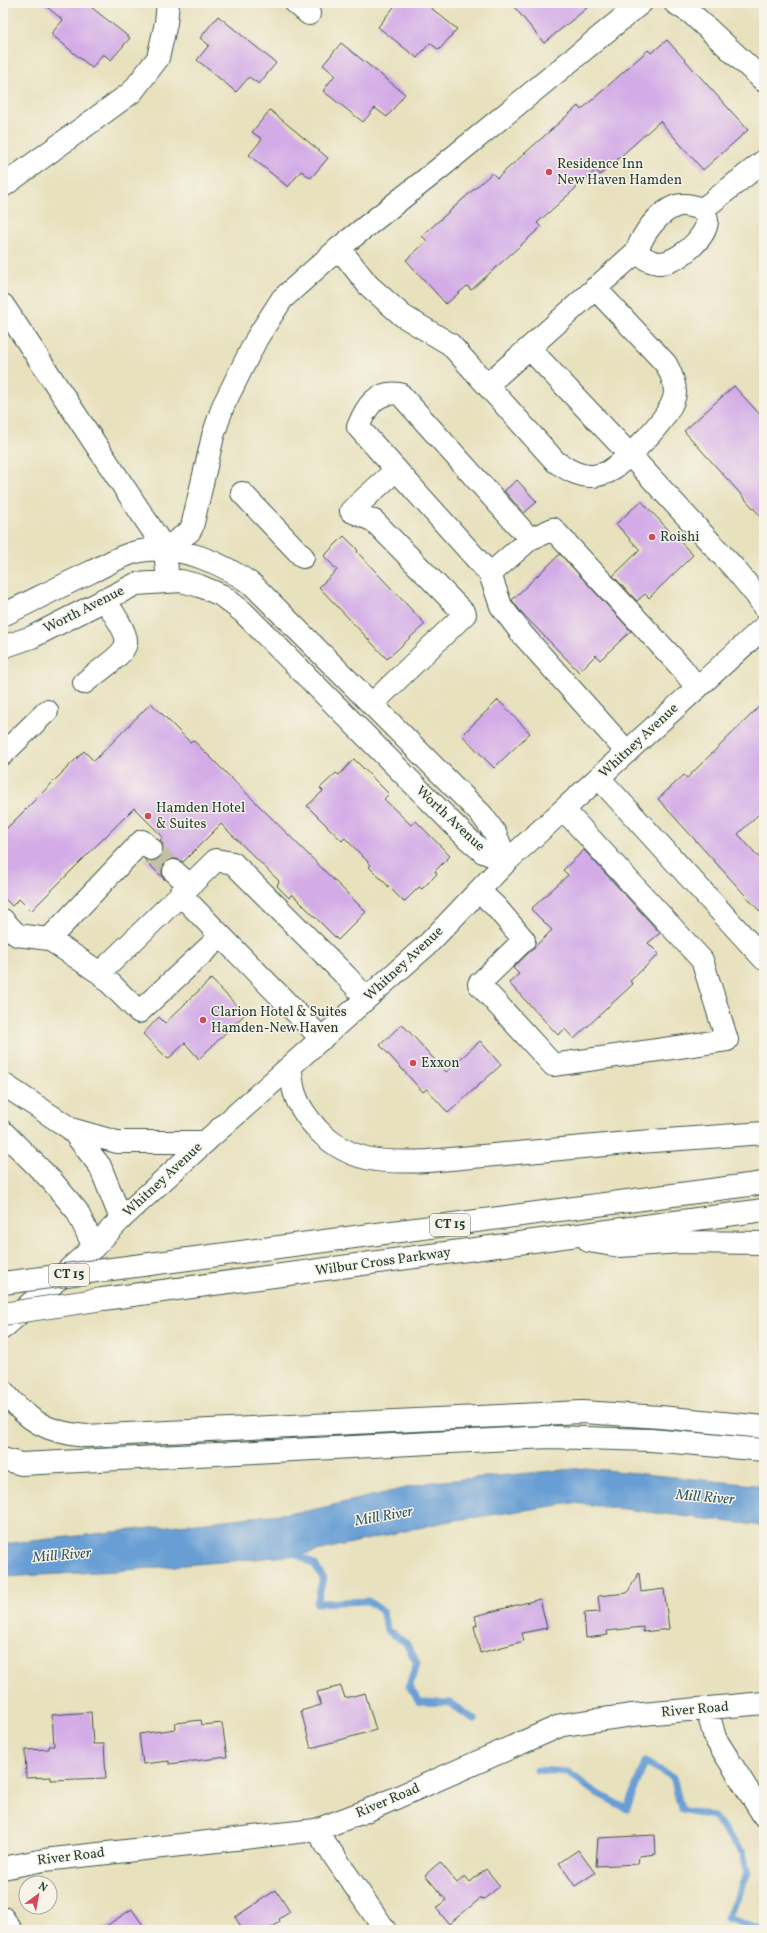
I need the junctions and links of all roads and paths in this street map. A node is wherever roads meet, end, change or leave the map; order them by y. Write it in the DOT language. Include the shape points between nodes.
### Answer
graph roads {
  1 [pos="168,3"];
  2 [pos="640,3"];
  3 [pos="675,3"];
  4 [pos="764,81"];
  5 [pos="764,161"];
  6 [pos="3,186"];
  7 [pos="703,209"];
  8 [pos="339,248"];
  9 [pos="636,252"];
  10 [pos="595,288"];
  11 [pos="3,305"];
  12 [pos="529,348"];
  13 [pos="487,384"];
  14 [pos="630,455"];
  15 [pos="396,470"];
  16 [pos="242,493"];
  17 [pos="530,540"];
  18 [pos="165,549"];
  19 [pos="303,557"];
  20 [pos="490,574"];
  21 [pos="168,582"];
  22 [pos="104,599"];
  23 [pos="764,607"];
  24 [pos="276,608"];
  25 [pos="3,615"];
  26 [pos="257,626"];
  27 [pos="764,626"];
  28 [pos="3,647"];
  29 [pos="84,683"];
  30 [pos="697,688"];
  31 [pos="372,704"];
  32 [pos="48,711"];
  33 [pos="627,752"];
  34 [pos="3,754"];
  35 [pos="424,756"];
  36 [pos="404,775"];
  37 [pos="599,778"];
  38 [pos="564,810"];
  39 [pos="151,849"];
  40 [pos="507,861"];
  41 [pos="181,884"];
  42 [pos="479,891"];
  43 [pos="3,920"];
  44 [pos="221,936"];
  45 [pos="49,938"];
  46 [pos="764,959"];
  47 [pos="100,972"];
  48 [pos="366,998"];
  49 [pos="322,1038"];
  50 [pos="290,1067"];
  51 [pos="3,1084"];
  52 [pos="71,1129"];
  53 [pos="3,1132"];
  54 [pos="764,1133"];
  55 [pos="205,1142"];
  56 [pos="764,1183"];
  57 [pos="764,1210"];
  58 [pos="121,1219"];
  59 [pos="566,1237"];
  60 [pos="764,1243"];
  61 [pos="94,1247"];
  62 [pos="3,1283"];
  63 [pos="3,1314"];
  64 [pos="3,1328"];
  65 [pos="3,1391"];
  66 [pos="764,1427"];
  67 [pos="764,1450"];
  68 [pos="9,1462"];
  69 [pos="764,1703"];
  70 [pos="707,1709"];
  71 [pos="764,1816"];
  72 [pos="316,1830"];
  73 [pos="3,1868"];
  74 [pos="3,1918"];
  75 [pos="11,1930"];
  76 [pos="385,1930"];
  1 -- 6 [label="main road" via="158,58 132,92"];
  2 -- 8 [label="main road"];
  3 -- 4 [label="main road" via="691,13"];
  5 -- 7 [label="main road"];
  7 -- 9 [label="main road" via="687,205 677,206 665,213 645,232"];
  7 -- 9 [label="main road" via="707,222 697,242 677,259 658,263 644,259"];
  8 -- 13 [label="main road" via="368,285 403,316 450,344"];
  8 -- 18 [label="main road" via="282,299 257,338 223,406 213,436 192,526 189,532"];
  9 -- 10 [label="main road"];
  10 -- 12 [label="main road"];
  10 -- 14 [label="main road" via="666,364 673,377 675,394 668,411"];
  11 -- 18 [label="main road"];
  12 -- 13 [label="main road"];
  12 -- 14 [label="main road"];
  13 -- 14 [label="main road" via="556,462 571,472 592,476 606,473"];
  14 -- 23 [label="main road" via="734,568"];
  15 -- 17 [label="main road" via="358,426 365,410 378,397 388,392 400,394"];
  15 -- 20 [label="main road"];
  15 -- 31 [label="main road" via="351,511 374,521 465,614"];
  16 -- 19 [label="main road"];
  17 -- 20 [label="main road"];
  17 -- 30 [label="main road" via="553,529 681,667"];
  18 -- 21 [label="main road"];
  18 -- 24 [label="main road, Worth Avenue" via="199,557 238,574"];
  18 -- 25 [label="main road, Worth Avenue" via="140,551 119,558"];
  20 -- 33 [label="main road" via="501,606 522,634"];
  21 -- 22 [label="main road, Worth Avenue" via="136,584"];
  21 -- 26 [label="main road, Worth Avenue" via="200,586 221,595"];
  22 -- 28 [label="main road, Worth Avenue" via="32,637"];
  22 -- 29 [label="main road" via="125,635 126,643 122,652"];
  24 -- 26 [label="main road"];
  24 -- 31 [label="main road, Worth Avenue"];
  26 -- 36 [label="main road, Worth Avenue"];
  27 -- 30 [label="main road, Whitney Avenue"];
  30 -- 33 [label="main road, Whitney Avenue"];
  31 -- 35 [label="main road, Worth Avenue"];
  32 -- 34 [label="main road"];
  33 -- 37 [label="main road, Whitney Avenue"];
  35 -- 36 [label="main road, Worth Avenue"];
  35 -- 40 [label="main road, Worth Avenue" via="482,815 495,833"];
  36 -- 40 [label="main road, Worth Avenue" via="478,848"];
  37 -- 38 [label="main road, Whitney Avenue"];
  37 -- 46 [label="main road"];
  38 -- 40 [label="main road, Whitney Avenue"];
  38 -- 42 [label="main road" via="702,960 727,1040 553,1065 478,984 524,940"];
  39 -- 45 [label="main road" via="142,842"];
  40 -- 42 [label="main road, Whitney Avenue"];
  41 -- 44 [label="main road"];
  41 -- 47 [label="main road"];
  41 -- 48 [label="main road" via="216,860 233,863"];
  42 -- 48 [label="main road, Whitney Avenue" via="428,944"];
  43 -- 45 [label="main road" via="17,935"];
  44 -- 47 [label="main road" via="138,1012"];
  44 -- 49 [label="main road"];
  45 -- 47 [label="main road"];
  48 -- 49 [label="main road, Whitney Avenue"];
  49 -- 50 [label="main road, Whitney Avenue"];
  50 -- 54 [label="main road" via="294,1094 310,1121 339,1147 355,1156 372,1160 395,1163 428,1161"];
  50 -- 55 [label="main road, Whitney Avenue"];
  51 -- 52 [label="main road"];
  52 -- 55 [label="main road" via="117,1142"];
  52 -- 58 [label="main road" via="100,1166"];
  53 -- 61 [label="main road" via="52,1181 77,1211"];
  55 -- 58 [label="main road, Whitney Avenue"];
  56 -- 62 [label="main road, Wilbur Cross Parkway / CT 15, bridge"];
  57 -- 59 [label="main road, Wilbur Cross Parkway / CT 15"];
  58 -- 61 [label="main road, Whitney Avenue"];
  59 -- 60 [label="main road" via="619,1246 682,1242"];
  59 -- 63 [label="main road, Wilbur Cross Parkway / CT 15, bridge"];
  61 -- 64 [label="main road, Whitney Avenue"];
  65 -- 66 [label="main road" via="15,1406 46,1428 64,1434 85,1436 582,1412"];
  67 -- 68 [label="main road" via="651,1440 549,1437"];
  69 -- 70 [label="main road, River Road"];
  70 -- 71 [label="main road" via="715,1738"];
  70 -- 72 [label="main road, River Road" via="632,1715 562,1725"];
  72 -- 73 [label="main road, River Road" via="44,1860"];
  72 -- 76 [label="main road"];
  74 -- 75 [label="main road"];
}
